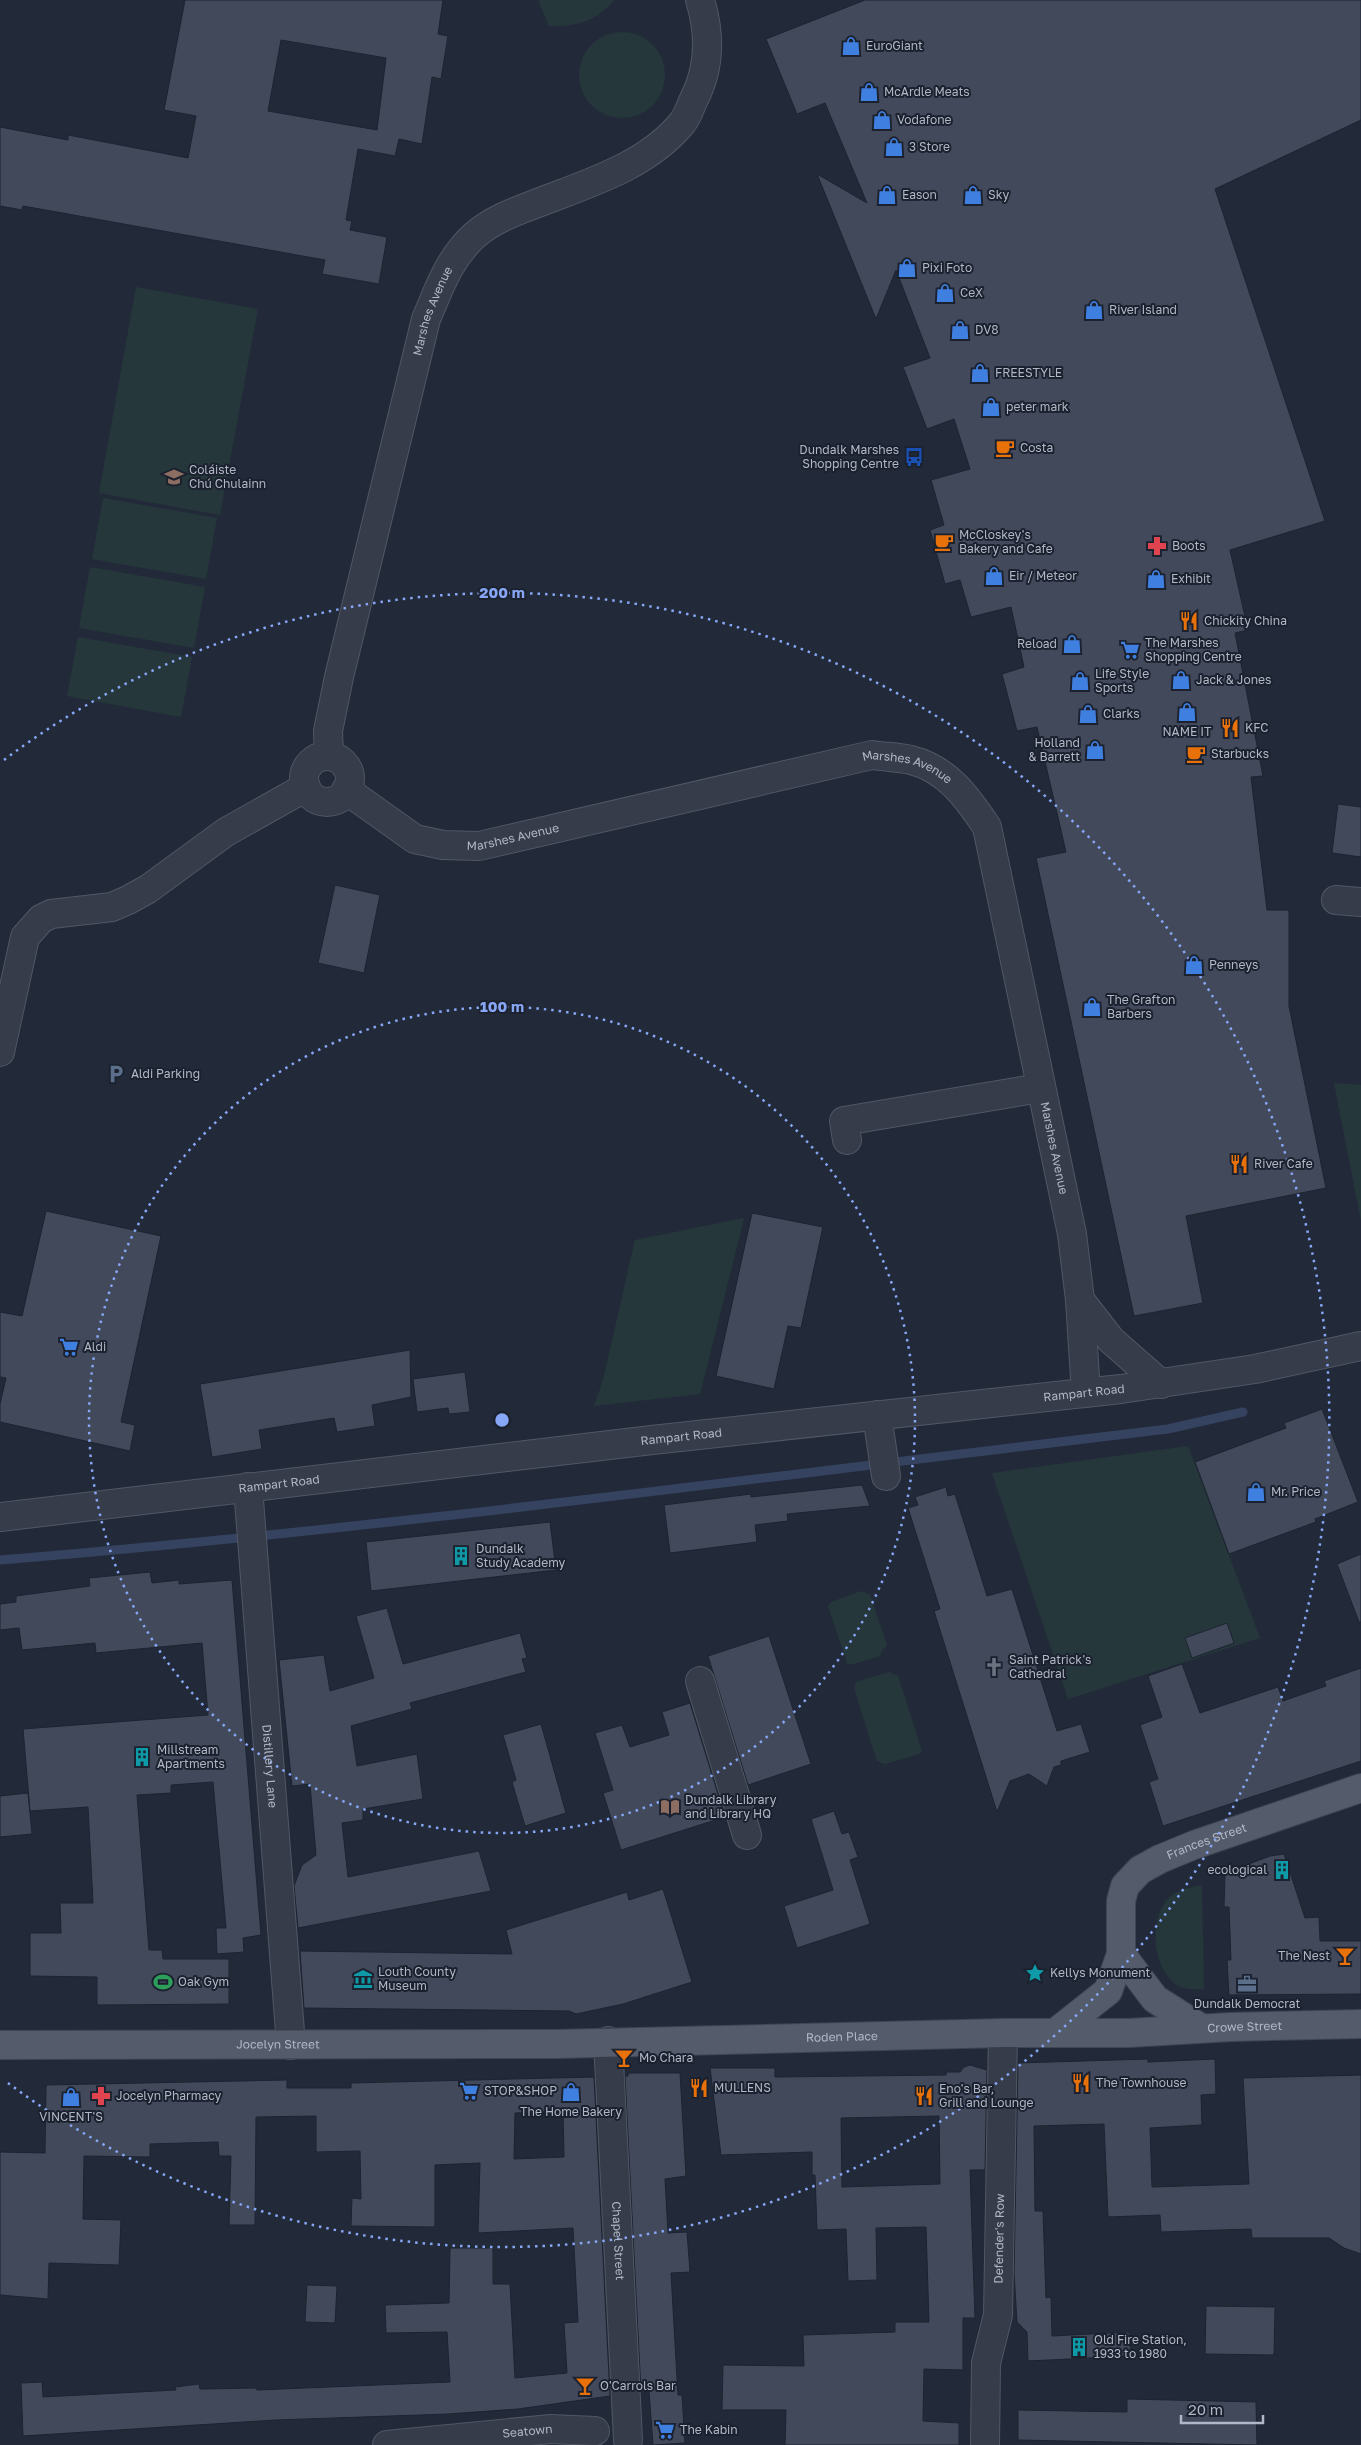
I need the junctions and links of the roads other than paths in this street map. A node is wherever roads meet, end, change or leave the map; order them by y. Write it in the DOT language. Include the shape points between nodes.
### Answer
graph roads {
  1 [pos="700,0"];
  2 [pos="329,756"];
  3 [pos="306,787"];
  4 [pos="346,790"];
  5 [pos="0,1052"];
  6 [pos="1040,1088"];
  7 [pos="847,1140"];
  8 [pos="1080,1300"];
  9 [pos="1361,1346"];
  10 [pos="1161,1384"];
  11 [pos="1086,1393"];
  12 [pos="877,1415"];
  13 [pos="886,1476"];
  14 [pos="248,1487"];
  15 [pos="0,1518"];
  16 [pos="700,1681"];
  17 [pos="1361,1788"];
  18 [pos="747,1835"];
  19 [pos="1121,1954"];
  20 [pos="1361,2024"];
  21 [pos="1201,2028"];
  22 [pos="1003,2033"];
  23 [pos="1055,2033"];
  24 [pos="1129,2033"];
  25 [pos="608,2041"];
  26 [pos="556,2044"];
  27 [pos="0,2045"];
  28 [pos="291,2045"];
  29 [pos="586,2438"];
  30 [pos="630,2443"];
  31 [pos="387,2445"];
  32 [pos="403,2445"];
  33 [pos="985,2445"];
  1 -- 2 [label="street, Marshes Avenue" via="707,39 706,64 701,85 684,122 648,155 596,180 509,214 475,234 454,258 442,280 426,320 338,677 328,731"];
  2 -- 3 [label="street" via="308,765 304,780"];
  2 -- 4 [label="street" via="340,760 348,770"];
  3 -- 4 [label="street" via="310,794 322,801 336,800"];
  3 -- 5 [label="street" via="226,832 128,900 112,907 51,914 41,919 25,937"];
  4 -- 6 [label="street, Marshes Avenue" via="415,839 443,845 479,846 872,755 911,760 943,774 968,799 987,827"];
  6 -- 7 [label="street" via="844,1121"];
  6 -- 8 [label="street, Marshes Avenue" via="1072,1234"];
  8 -- 10 [label="street" via="1111,1340"];
  8 -- 11 [label="street, Marshes Avenue"];
  9 -- 10 [label="street, Rampart Road" via="1290,1363"];
  10 -- 11 [label="street, Rampart Road"];
  11 -- 12 [label="street, Rampart Road"];
  12 -- 13 [label="street"];
  12 -- 14 [label="street, Rampart Road"];
  14 -- 15 [label="street, Rampart Road"];
  14 -- 28 [label="street, Distillery Lane"];
  16 -- 18 [label="street"];
  17 -- 19 [label="main road, Frances Street" via="1194,1845 1140,1870 1125,1886 1121,1901"];
  19 -- 21 [label="main road" via="1155,2000"];
  19 -- 23 [label="main road, Frances Street" via="1108,1991"];
  20 -- 21 [label="main road, Crowe Street"];
  21 -- 24 [label="main road, Crowe Street"];
  22 -- 23 [label="main road, Roden Place"];
  22 -- 25 [label="main road, Roden Place"];
  22 -- 33 [label="street, Defender's Row" via="998,2315 986,2363"];
  23 -- 24 [label="main road, Roden Place"];
  25 -- 26 [label="main road, Roden Place"];
  25 -- 30 [label="street, Chapel Street"];
  26 -- 28 [label="main road, Jocelyn Street"];
  27 -- 28 [label="main road, Jocelyn Street"];
  29 -- 30 [label="street, Seatown" via="618,2432"];
  29 -- 32 [label="street, Seatown" via="550,2429"];
  31 -- 32 [label="street, Seatown"];
}
